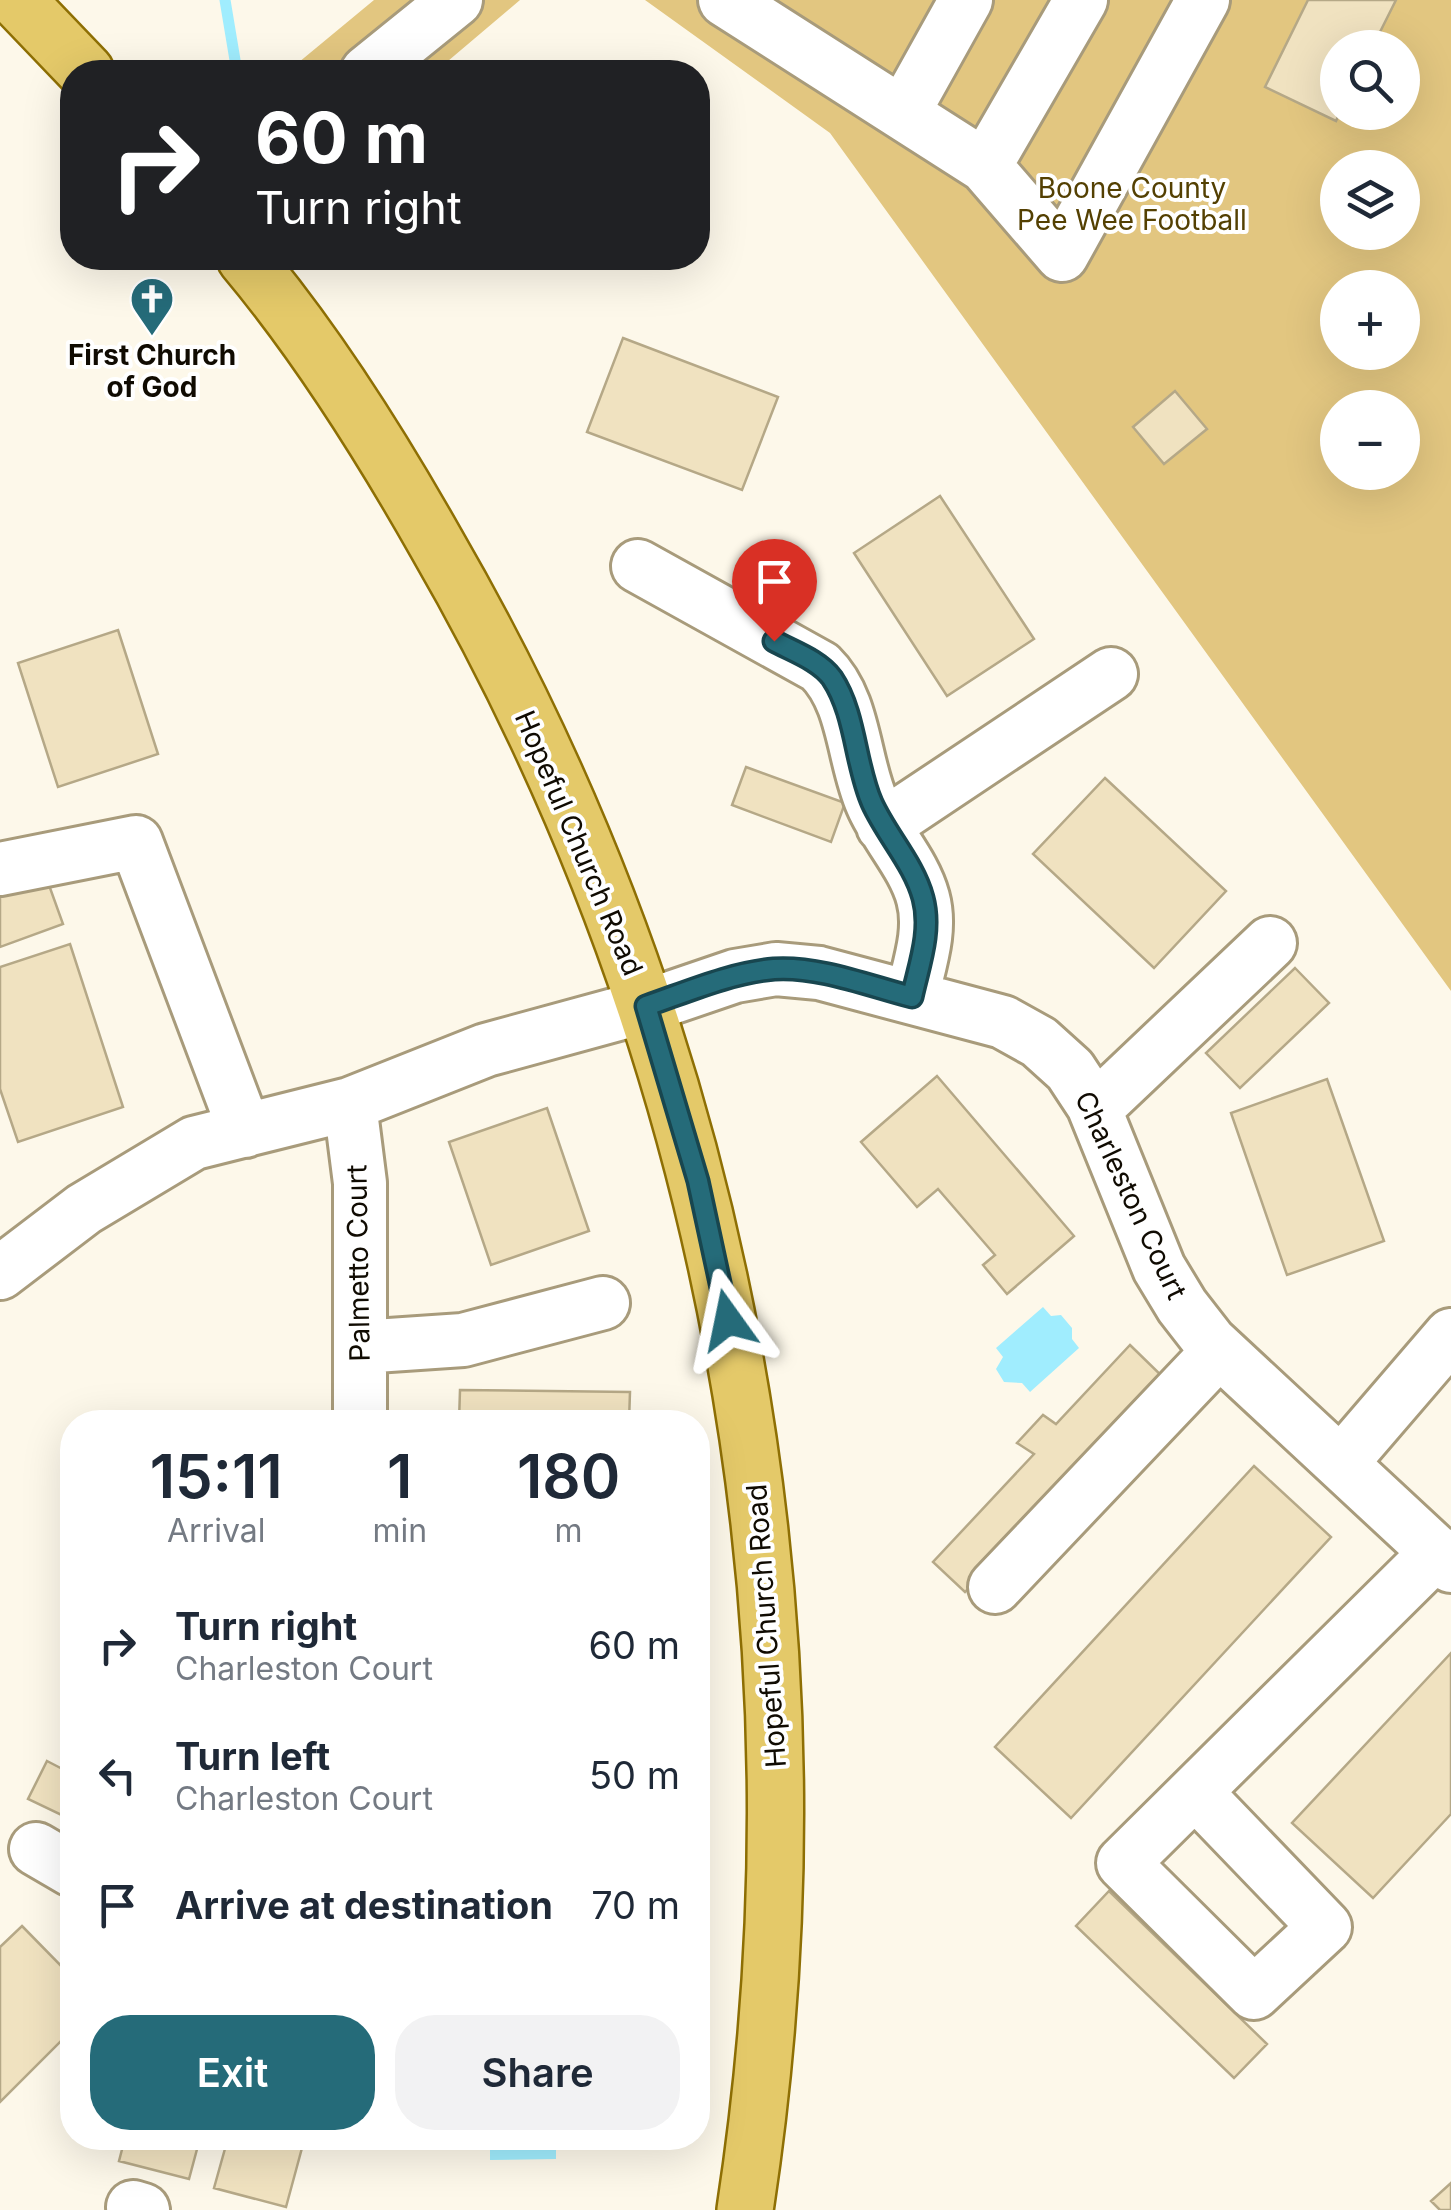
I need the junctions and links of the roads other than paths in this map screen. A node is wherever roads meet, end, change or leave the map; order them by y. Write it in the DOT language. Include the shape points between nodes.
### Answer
graph roads {
  1 [pos="17,0"];
  2 [pos="456,0"];
  3 [pos="725,0"];
  4 [pos="966,0"];
  5 [pos="1081,0"];
  6 [pos="1204,0"];
  7 [pos="74,60"];
  8 [pos="383,60"];
  9 [pos="903,113"];
  10 [pos="985,166"];
  11 [pos="254,270"];
  12 [pos="638,566"];
  13 [pos="1111,674"];
  14 [pos="883,826"];
  15 [pos="0,869"];
  16 [pos="1270,943"];
  17 [pos="912,997"];
  18 [pos="646,1006"];
  19 [pos="350,1104"];
  20 [pos="1095,1108"];
  21 [pos="245,1130"];
  22 [pos="0,1273"];
  23 [pos="603,1303"];
  24 [pos="1451,1335"];
  25 [pos="360,1348"];
  26 [pos="1219,1351"];
  27 [pos="360,1410"];
  28 [pos="1341,1463"];
  29 [pos="1444,1559"];
  30 [pos="995,1587"];
  31 [pos="1195,1792"];
  32 [pos="746,2210"];
  1 -- 7 [label="main road"];
  2 -- 8 [label="street"];
  3 -- 9 [label="street"];
  4 -- 9 [label="street"];
  5 -- 10 [label="street"];
  6 -- 10 [label="street" via="1062,255"];
  9 -- 10 [label="street"];
  11 -- 18 [label="main road, Hopeful Church Road" via="333,378 472,604 595,868"];
  12 -- 14 [label="street" via="831,677"];
  13 -- 14 [label="street"];
  14 -- 17 [label="street" via="924,900 926,937"];
  15 -- 21 [label="street" via="136,842"];
  16 -- 20 [label="street"];
  17 -- 18 [label="street, Charleston Court" via="776,969"];
  17 -- 20 [label="street, Charleston Court" via="1002,1022 1040,1042 1070,1070"];
  18 -- 19 [label="street" via="486,1050"];
  18 -- 32 [label="main road, Hopeful Church Road" via="698,1181 736,1354 766,1574 777,1751 775,1928 762,2105"];
  19 -- 21 [label="street"];
  19 -- 25 [label="street, Palmetto Court" via="360,1183"];
  20 -- 26 [label="street, Charleston Court" via="1159,1268"];
  21 -- 22 [label="street" via="194,1143 84,1208"];
  23 -- 25 [label="street" via="462,1340"];
  24 -- 28 [label="street"];
  25 -- 27 [label="street, Palmetto Court"];
  26 -- 28 [label="street, Charleston Court"];
  26 -- 30 [label="street"];
  28 -- 29 [label="street, Charleston Court"];
  29 -- 31 [label="street"];
}
